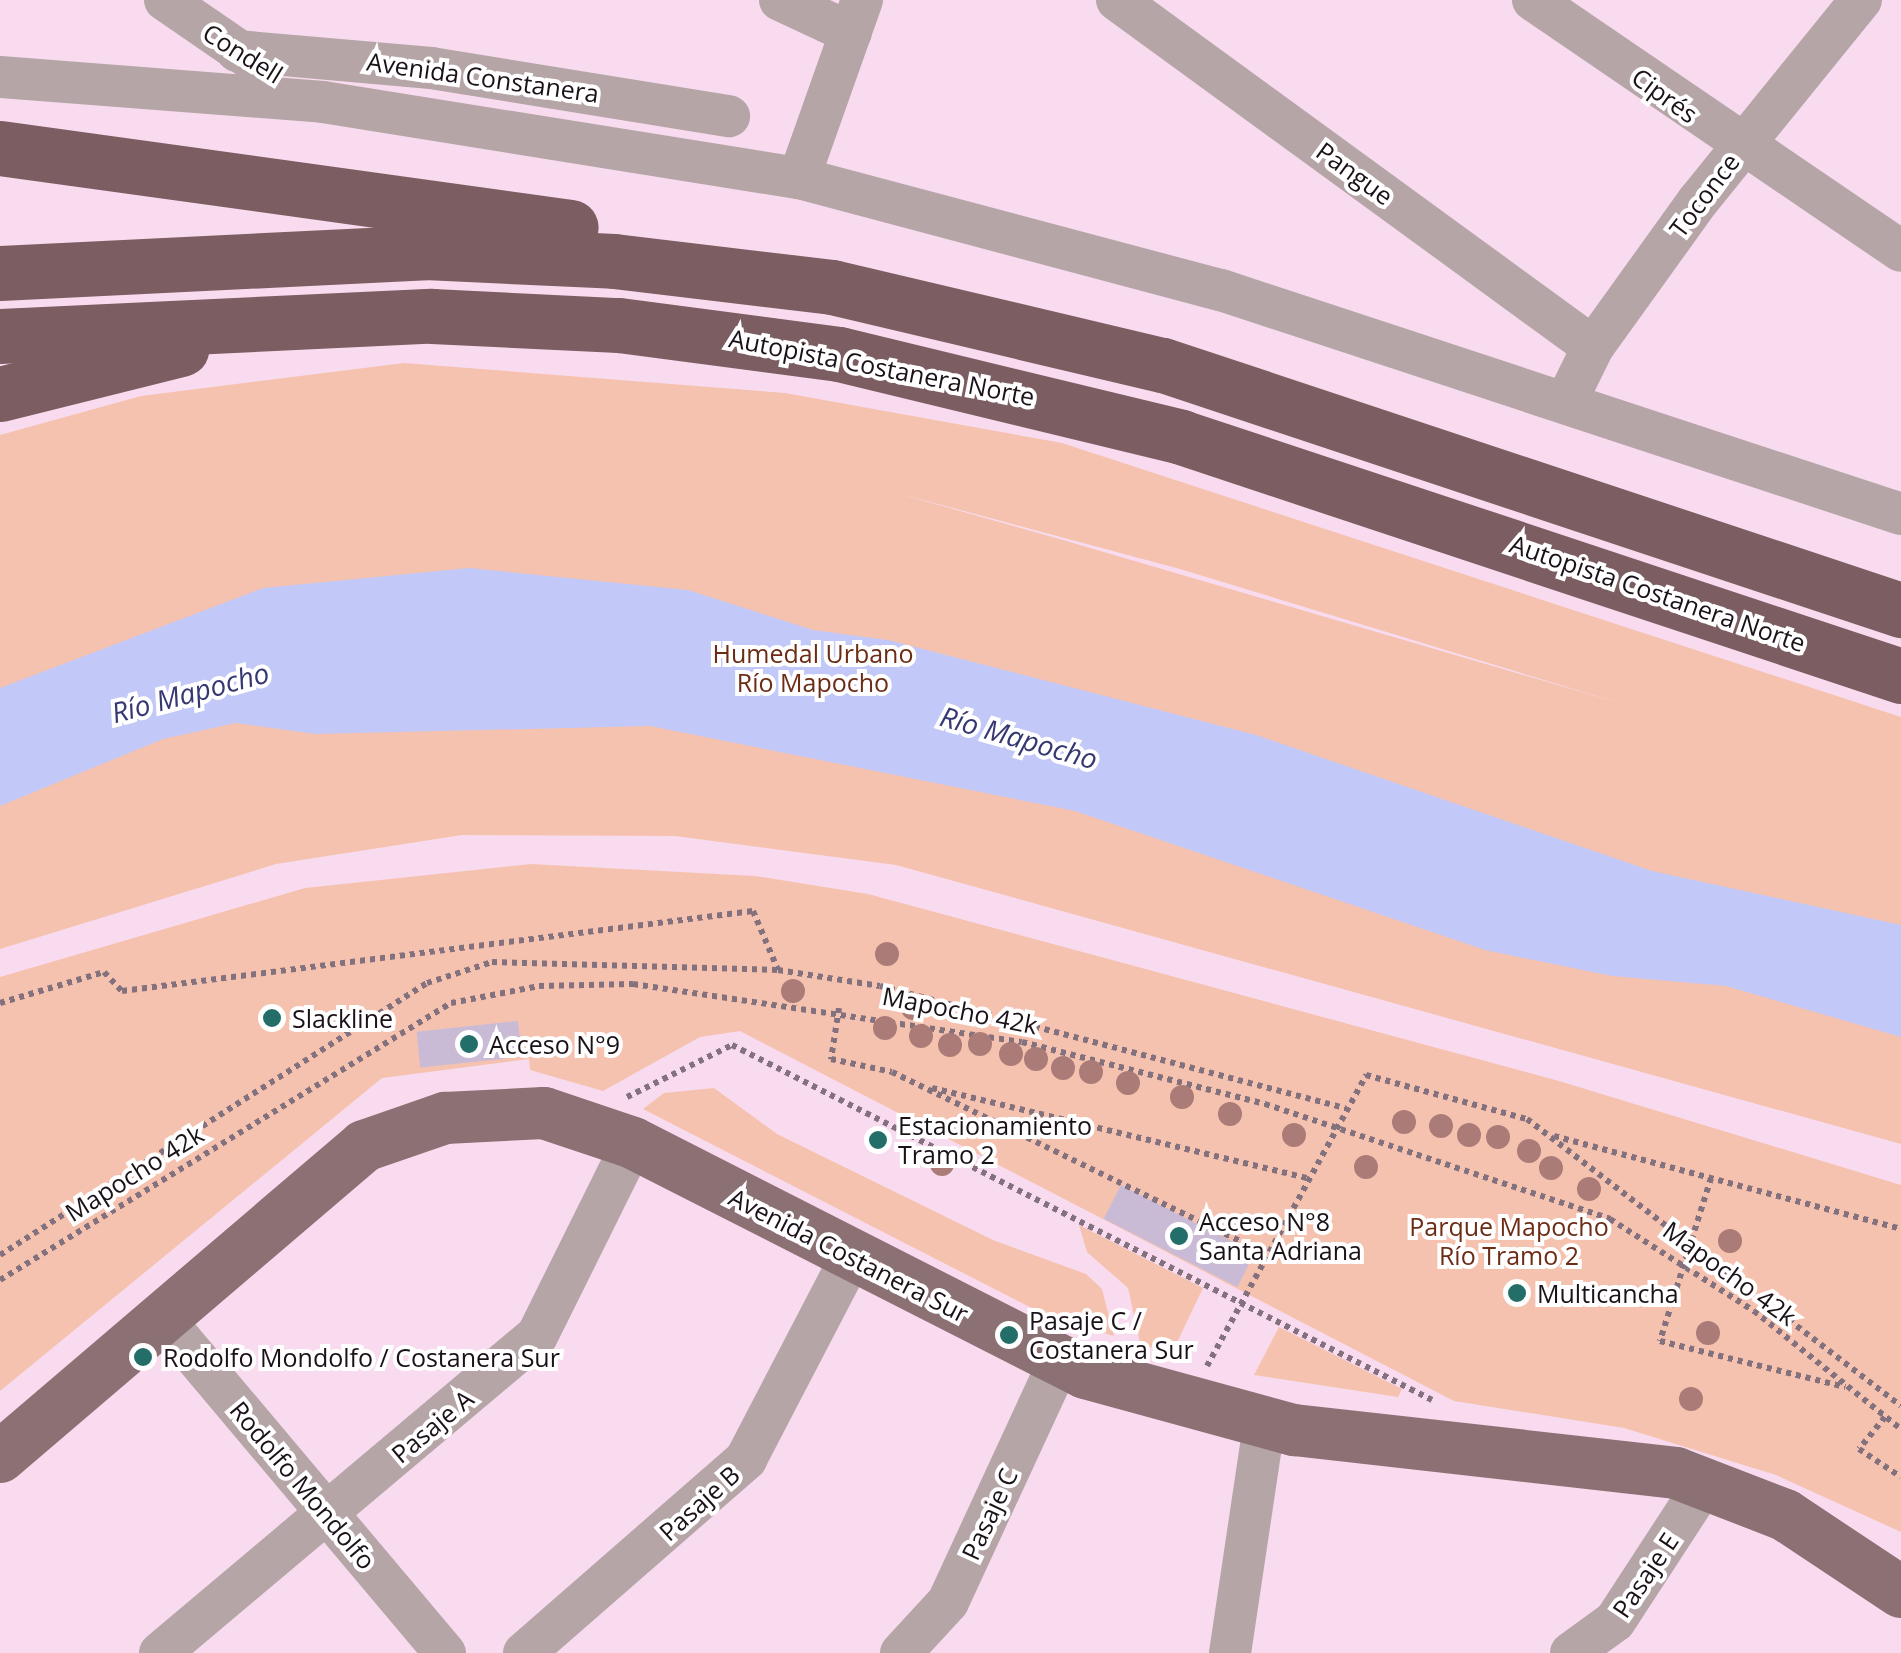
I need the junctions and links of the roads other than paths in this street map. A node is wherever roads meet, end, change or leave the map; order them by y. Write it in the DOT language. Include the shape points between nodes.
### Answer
graph roads {
  1 [pos="165,0"];
  2 [pos="780,0"];
  3 [pos="1117,0"];
  4 [pos="1533,0"];
  5 [pos="1861,0"];
  6 [pos="856,16"];
  7 [pos="236,51"];
  8 [pos="0,77"];
  9 [pos="323,102"];
  10 [pos="728,116"];
  11 [pos="0,148"];
  12 [pos="1739,148"];
  13 [pos="799,178"];
  14 [pos="1901,251"];
  15 [pos="0,273"];
  16 [pos="832,288"];
  17 [pos="374,316"];
  18 [pos="0,336"];
  19 [pos="1592,347"];
  20 [pos="0,394"];
  21 [pos="1566,402"];
  22 [pos="1901,514"];
  23 [pos="1901,610"];
  24 [pos="1901,676"];
  25 [pos="626,1122"];
  26 [pos="850,1258"];
  27 [pos="161,1316"];
  28 [pos="1059,1362"];
  29 [pos="1264,1425"];
  30 [pos="0,1457"];
  31 [pos="1706,1483"];
  32 [pos="327,1513"];
  33 [pos="1901,1592"];
  34 [pos="160,1653"];
  35 [pos="445,1653"];
  36 [pos="524,1653"];
  37 [pos="901,1653"];
  38 [pos="1230,1653"];
  39 [pos="1571,1653"];
  1 -- 7 [label="street, Condell"];
  2 -- 6 [label="street"];
  3 -- 19 [label="street, Pangue"];
  4 -- 12 [label="street, Ciprés"];
  5 -- 12 [label="street, Toconce"];
  6 -- 13 [label="street"];
  7 -- 9 [label="street, Condell"];
  7 -- 10 [label="street, Avenida Constanera" via="430,68"];
  8 -- 9 [label="street"];
  9 -- 13 [label="street"];
  11 -- 16 [label="highway" via="657,240"];
  12 -- 14 [label="street, Ciprés"];
  12 -- 19 [label="street, Toconce"];
  13 -- 21 [label="street" via="1148,268"];
  15 -- 16 [label="highway" via="424,252 614,261"];
  16 -- 23 [label="highway" via="1178,370"];
  17 -- 18 [label="highway, Autopista Costanera Norte"];
  17 -- 20 [label="highway" via="194,346"];
  17 -- 24 [label="highway, Autopista Costanera Norte" via="684,331 1002,387 1250,458"];
  19 -- 21 [label="street, Toconce"];
  21 -- 22 [label="street"];
  25 -- 26 [label="main road, Avenida Costanera Sur"];
  25 -- 27 [label="main road, Avenida Costanera Sur" via="510,1112 390,1134 310,1184"];
  25 -- 32 [label="street, Pasaje A" via="545,1327"];
  26 -- 28 [label="main road, Avenida Costanera Sur"];
  26 -- 36 [label="street, Pasaje B" via="746,1460"];
  27 -- 30 [label="main road, Avenida Costanera Sur"];
  27 -- 32 [label="street, Rodolfo Mondolfo"];
  28 -- 29 [label="main road, Avenida Costanera Sur"];
  28 -- 37 [label="street, Pasaje C" via="948,1602"];
  29 -- 31 [label="main road, Avenida Costanera Sur" via="1647,1467"];
  29 -- 38 [label="street"];
  31 -- 33 [label="main road, Avenida Costanera Sur" via="1785,1516"];
  31 -- 39 [label="street, Pasaje E" via="1615,1622"];
  32 -- 34 [label="street, Pasaje A"];
  32 -- 35 [label="street, Rodolfo Mondolfo"];
}
